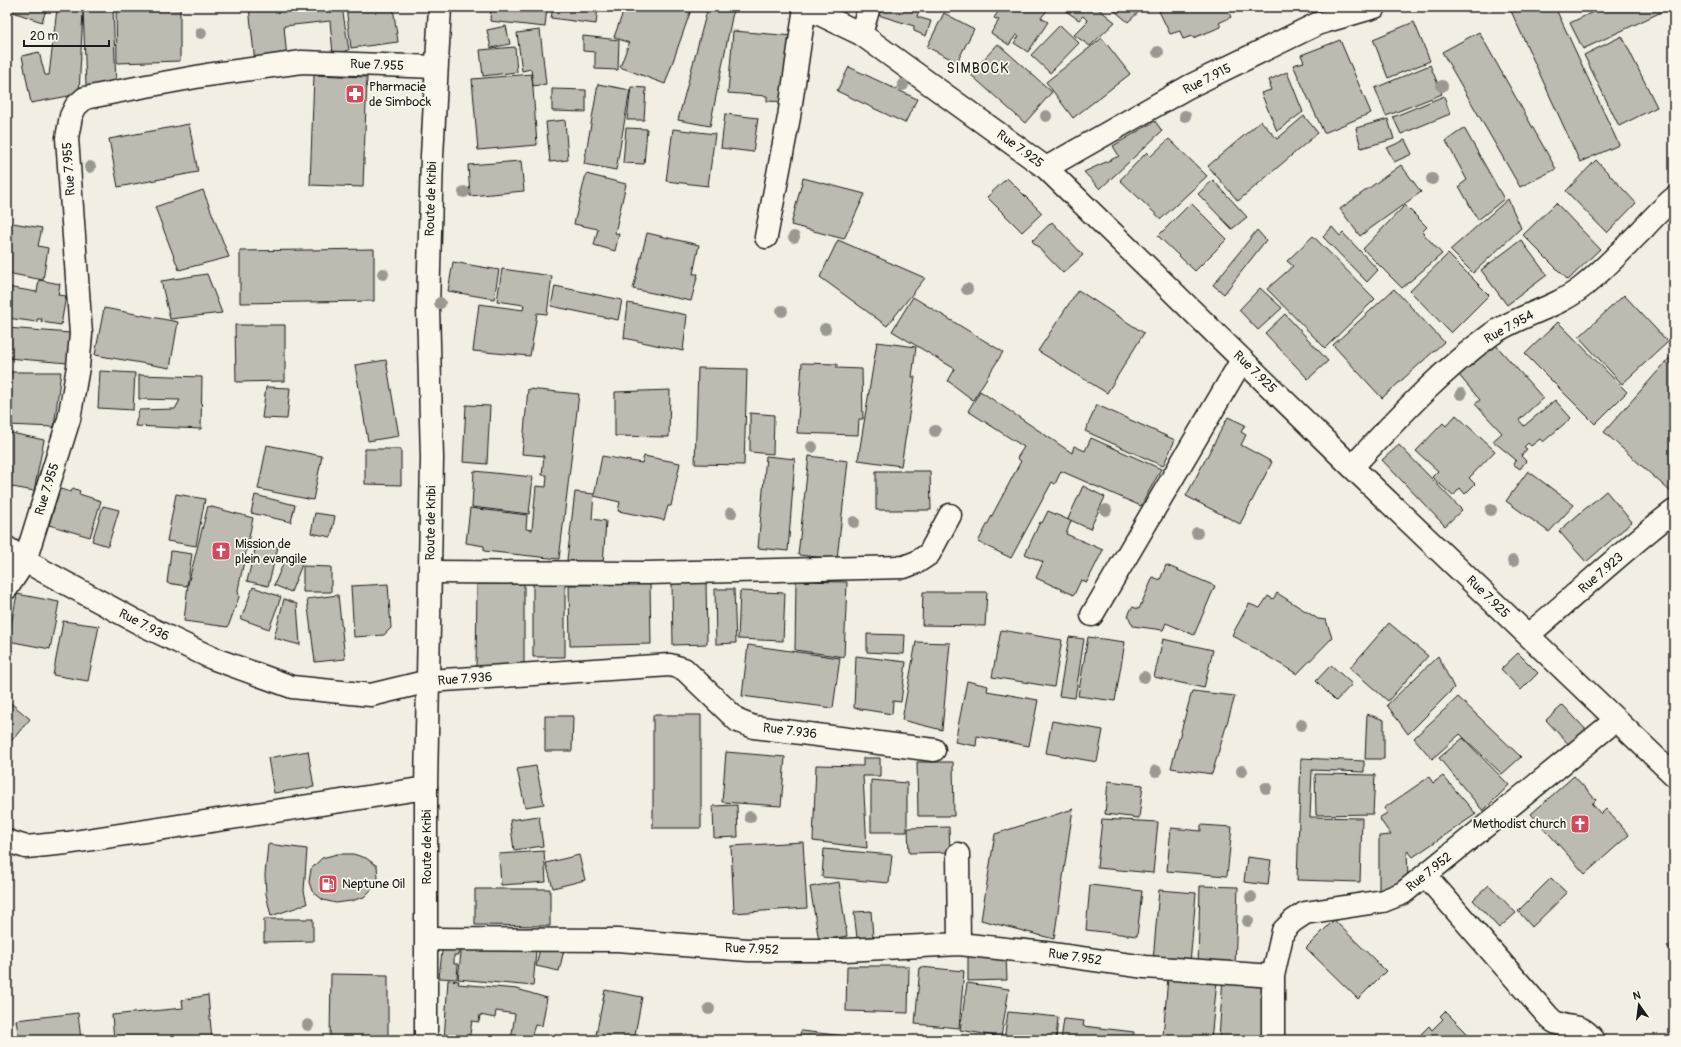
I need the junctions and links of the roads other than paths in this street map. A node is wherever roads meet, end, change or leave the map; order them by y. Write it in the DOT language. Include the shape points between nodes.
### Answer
graph roads {
  1 [pos="440,7"];
  2 [pos="805,7"];
  3 [pos="869,7"];
  4 [pos="1375,7"];
  5 [pos="1313,16"];
  6 [pos="861,34"];
  7 [pos="436,67"];
  8 [pos="1046,168"];
  9 [pos="1674,198"];
  10 [pos="766,237"];
  11 [pos="1242,360"];
  12 [pos="1352,467"];
  13 [pos="1674,511"];
  14 [pos="950,515"];
  15 [pos="7,548"];
  16 [pos="25,561"];
  17 [pos="431,572"];
  18 [pos="7,588"];
  19 [pos="1092,615"];
  20 [pos="1528,635"];
  21 [pos="429,681"];
  22 [pos="1616,720"];
  23 [pos="934,750"];
  24 [pos="1674,776"];
  25 [pos="426,788"];
  26 [pos="7,841"];
  27 [pos="958,854"];
  28 [pos="1424,875"];
  29 [pos="427,939"];
  30 [pos="959,944"];
  31 [pos="1274,976"];
  32 [pos="426,1040"];
  33 [pos="1273,1040"];
  34 [pos="1594,1040"];
  1 -- 7 [label="street, Route de Kribi"];
  2 -- 6 [label="street, Rue 7.925"];
  2 -- 10 [label="street" via="789,117"];
  3 -- 6 [label="street"];
  4 -- 5 [label="street, Rue 7.915"];
  5 -- 8 [label="street, Rue 7.915"];
  6 -- 8 [label="street, Rue 7.925"];
  7 -- 16 [label="street, Rue 7.955" via="302,62 141,87 85,98 76,106 70,116 67,138 81,334 78,367 69,419"];
  7 -- 17 [label="street, Route de Kribi" via="428,307 432,458"];
  8 -- 11 [label="street, Rue 7.925"];
  9 -- 12 [label="street, Rue 7.954" via="1615,258 1580,289 1493,334 1448,369 1422,392"];
  11 -- 12 [label="street, Rue 7.925"];
  11 -- 19 [label="street"];
  12 -- 20 [label="street, Rue 7.925"];
  13 -- 20 [label="street, Rue 7.923"];
  14 -- 17 [label="street" via="929,554 904,567 646,573"];
  15 -- 16 [label="street, Rue 7.936"];
  16 -- 18 [label="street, Rue 7.955"];
  16 -- 21 [label="street, Rue 7.936" via="143,625 212,658 292,687 371,695"];
  17 -- 21 [label="street, Route de Kribi"];
  20 -- 22 [label="street, Rue 7.925"];
  21 -- 23 [label="street, Rue 7.936" via="670,665 684,669 738,721 754,727"];
  21 -- 25 [label="street, Route de Kribi"];
  22 -- 24 [label="street, Rue 7.925"];
  22 -- 28 [label="street, Rue 7.952"];
  25 -- 26 [label="street" via="26,848"];
  25 -- 29 [label="street, Route de Kribi"];
  27 -- 30 [label="street"];
  28 -- 31 [label="street, Rue 7.952" via="1403,893 1383,901 1305,913 1294,920 1283,931"];
  28 -- 34 [label="street" via="1546,1015 1556,1023 1587,1031"];
  29 -- 30 [label="street, Rue 7.952" via="618,940 748,950 846,950"];
  29 -- 32 [label="street, Route de Kribi"];
  30 -- 31 [label="street, Rue 7.952" via="1146,967"];
  31 -- 33 [label="street"];
}
